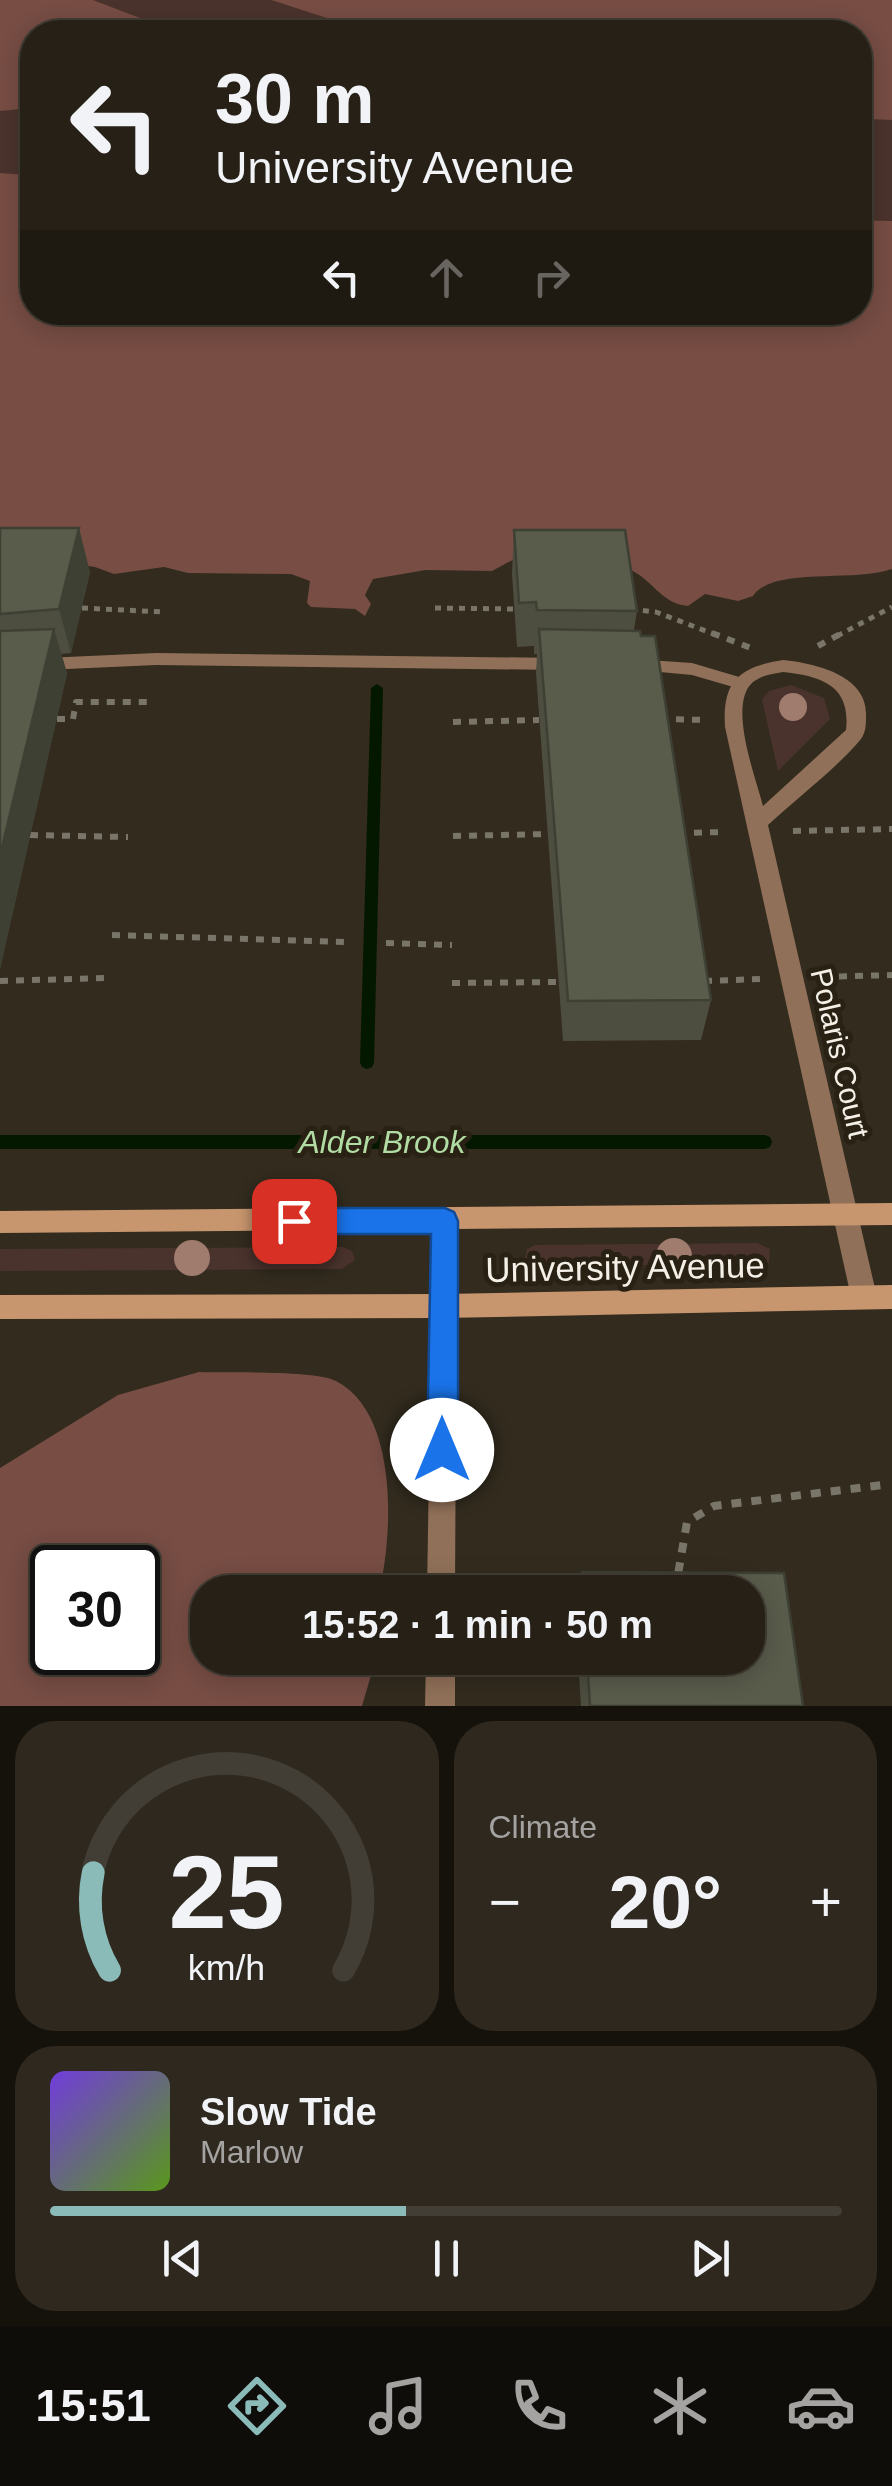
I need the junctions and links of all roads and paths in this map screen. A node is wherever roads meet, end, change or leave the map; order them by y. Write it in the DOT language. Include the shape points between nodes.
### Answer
graph roads {
  1 [pos="892,607"];
  2 [pos="82,608"];
  3 [pos="434,608"];
  4 [pos="625,609"];
  5 [pos="515,610"];
  6 [pos="164,612"];
  7 [pos="585,664"];
  8 [pos="622,665"];
  9 [pos="0,666"];
  10 [pos="799,666"];
  11 [pos="772,667"];
  12 [pos="740,683"];
  13 [pos="149,702"];
  14 [pos="56,719"];
  15 [pos="654,719"];
  16 [pos="539,720"];
  17 [pos="735,720"];
  18 [pos="454,722"];
  19 [pos="759,827"];
  20 [pos="892,829"];
  21 [pos="670,833"];
  22 [pos="548,834"];
  23 [pos="30,835"];
  24 [pos="453,836"];
  25 [pos="128,837"];
  26 [pos="112,934"];
  27 [pos="348,942"];
  28 [pos="386,943"];
  29 [pos="452,945"];
  30 [pos="892,975"];
  31 [pos="105,978"];
  32 [pos="792,978"];
  33 [pos="0,981"];
  34 [pos="559,982"];
  35 [pos="692,982"];
  36 [pos="452,983"];
  37 [pos="845,1214"];
  38 [pos="892,1214"];
  39 [pos="445,1221"];
  40 [pos="0,1222"];
  41 [pos="864,1297"];
  42 [pos="892,1297"];
  43 [pos="444,1306"];
  44 [pos="0,1307"];
  45 [pos="882,1485"];
  46 [pos="441,1575"];
  47 [pos="678,1575"];
  48 [pos="441,1675"];
  49 [pos="440,1706"];
  1 -- 10 [label="path" via="818,646"];
  2 -- 6 [label="path"];
  3 -- 5 [label="path"];
  4 -- 11 [label="path" via="656,612 746,644"];
  7 -- 9 [label="street" via="156,659"];
  8 -- 12 [label="street" via="676,667"];
  10 -- 11 [label="street"];
  10 -- 19 [label="street" via="821,672 851,694 859,723"];
  11 -- 12 [label="street"];
  12 -- 17 [label="street, Polaris Court"];
  13 -- 14 [label="path" via="76,702 73,719"];
  15 -- 17 [label="path"];
  16 -- 18 [label="path"];
  17 -- 19 [label="street, Polaris Court"];
  19 -- 20 [label="path"];
  19 -- 21 [label="path"];
  19 -- 32 [label="street, Polaris Court"];
  22 -- 24 [label="path"];
  23 -- 25 [label="path"];
  26 -- 27 [label="path"];
  28 -- 29 [label="path"];
  30 -- 32 [label="path"];
  31 -- 33 [label="path"];
  32 -- 35 [label="path"];
  32 -- 37 [label="street, Polaris Court"];
  34 -- 36 [label="path"];
  37 -- 38 [label="main road, University Avenue"];
  37 -- 39 [label="main road, University Avenue"];
  37 -- 41 [label="street, Polaris Court"];
  39 -- 40 [label="main road, University Avenue"];
  39 -- 43 [label="street"];
  41 -- 42 [label="main road, University Avenue"];
  41 -- 43 [label="main road, University Avenue"];
  43 -- 44 [label="main road, University Avenue"];
  43 -- 46 [label="street"];
  45 -- 47 [label="path" via="714,1506 687,1522"];
  48 -- 49 [label="street"];
}
